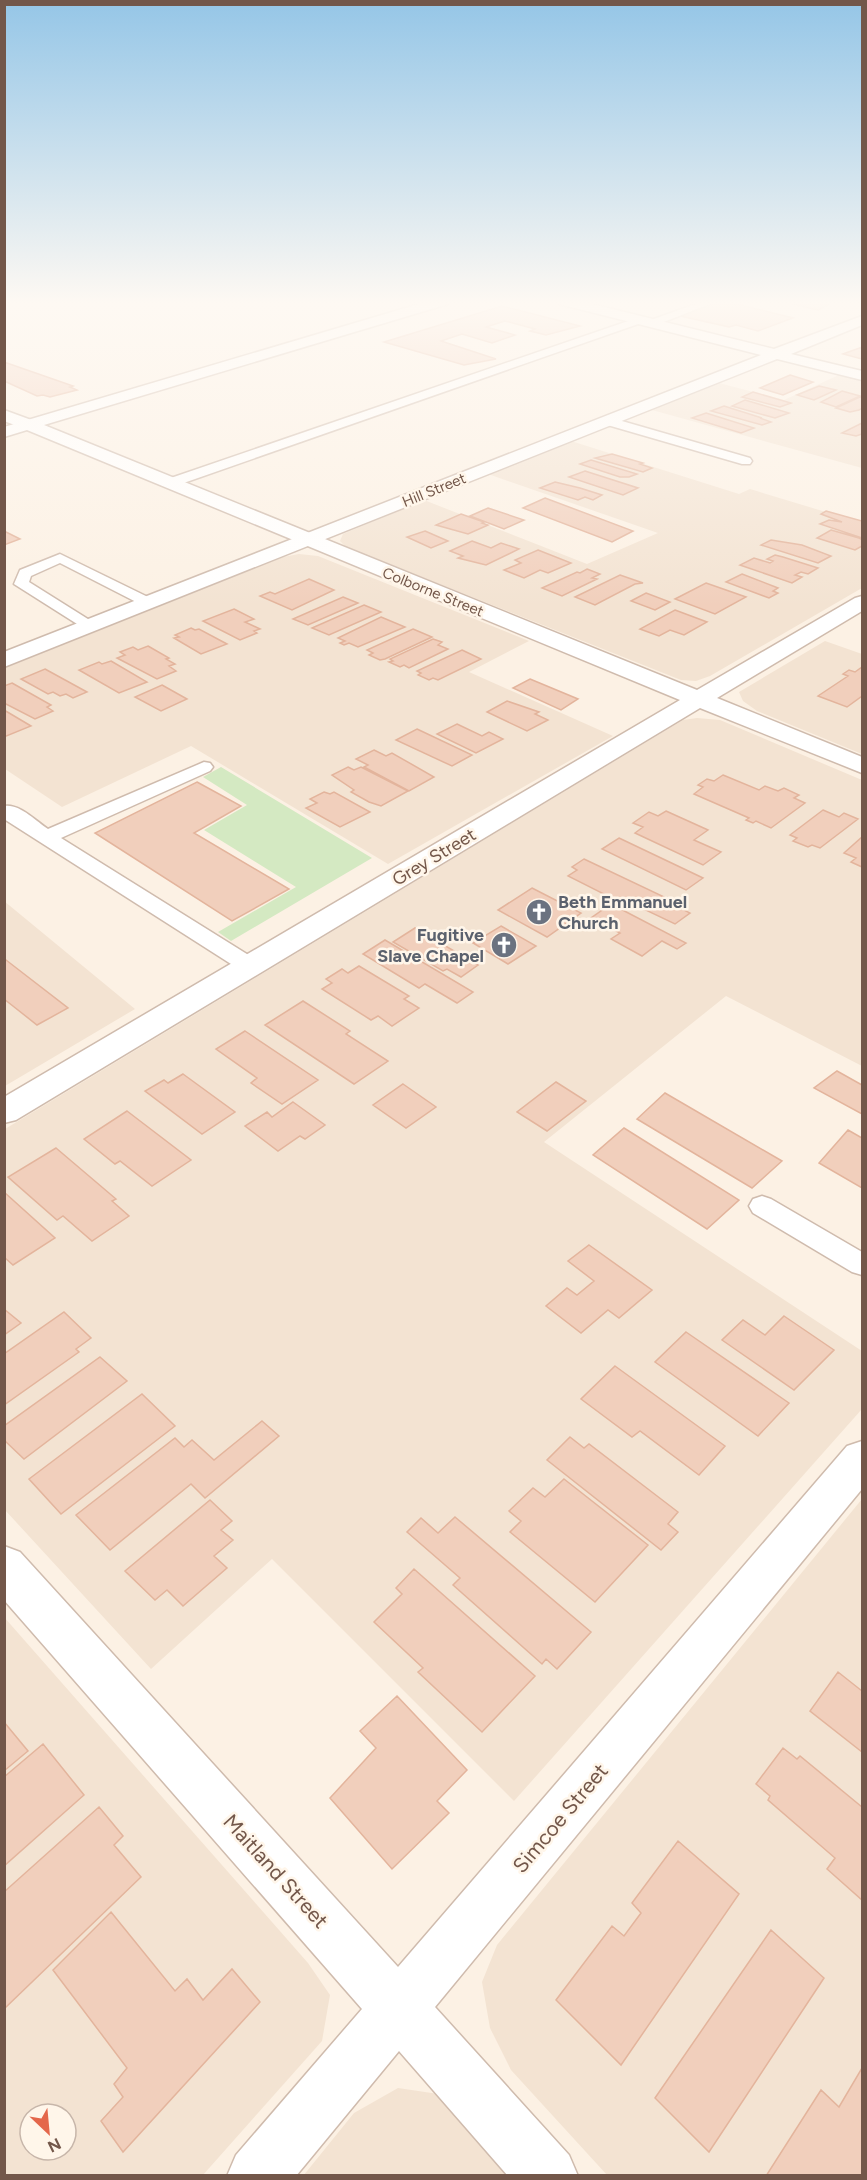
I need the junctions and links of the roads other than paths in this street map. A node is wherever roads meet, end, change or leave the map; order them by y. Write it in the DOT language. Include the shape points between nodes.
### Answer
graph roads {
  1 [pos="103,403"];
  2 [pos="406,403"];
  3 [pos="654,403"];
  4 [pos="4,415"];
  5 [pos="608,421"];
  6 [pos="28,425"];
  7 [pos="4,432"];
  8 [pos="746,461"];
  9 [pos="170,483"];
  10 [pos="307,541"];
  11 [pos="862,602"];
  12 [pos="149,603"];
  13 [pos="91,626"];
  14 [pos="4,660"];
  15 [pos="699,700"];
  16 [pos="862,766"];
  17 [pos="204,767"];
  18 [pos="4,813"];
  19 [pos="46,837"];
  20 [pos="250,966"];
  21 [pos="4,1112"];
  22 [pos="762,1206"];
  23 [pos="862,1265"];
  24 [pos="862,1459"];
  25 [pos="4,1567"];
  26 [pos="399,2009"];
  27 [pos="257,2175"];
  28 [pos="548,2175"];
  1 -- 6 [label="street"];
  2 -- 9 [label="lane"];
  3 -- 5 [label="street, Hill Street"];
  4 -- 6 [label="street, Colborne Street"];
  5 -- 8 [label="lane"];
  5 -- 10 [label="street, Hill Street"];
  6 -- 7 [label="street"];
  6 -- 9 [label="street, Colborne Street"];
  9 -- 10 [label="street, Colborne Street"];
  10 -- 12 [label="street, Hill Street"];
  10 -- 15 [label="street, Colborne Street"];
  11 -- 15 [label="street, Grey Street"];
  12 -- 13 [label="street, Hill Street"];
  12 -- 13 [label="lane" via="60,558 25,573 21,584"];
  13 -- 14 [label="street, Hill Street"];
  15 -- 16 [label="street, Colborne Street"];
  15 -- 20 [label="street, Grey Street"];
  17 -- 19 [label="lane"];
  18 -- 19 [label="lane" via="9,811"];
  19 -- 20 [label="lane"];
  20 -- 21 [label="street, Grey Street"];
  22 -- 23 [label="lane"];
  24 -- 26 [label="street, Simcoe Street"];
  25 -- 26 [label="street, Maitland Street"];
  26 -- 27 [label="street, Simcoe Street"];
  26 -- 28 [label="street, Maitland Street"];
}
